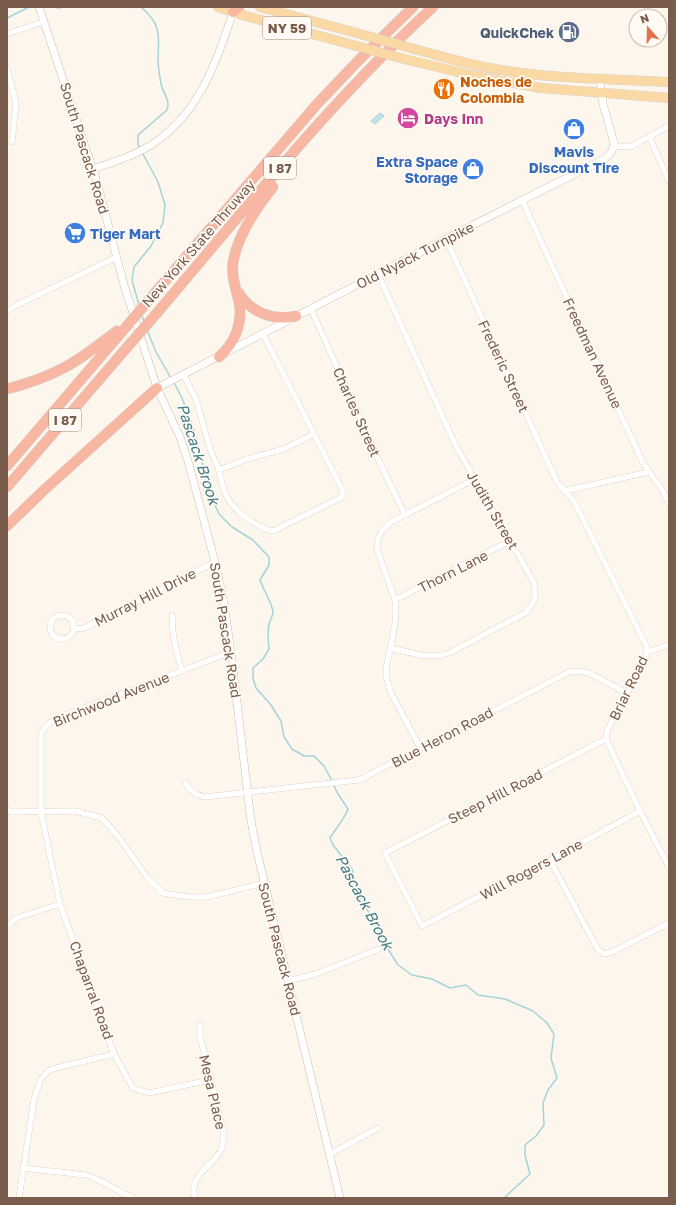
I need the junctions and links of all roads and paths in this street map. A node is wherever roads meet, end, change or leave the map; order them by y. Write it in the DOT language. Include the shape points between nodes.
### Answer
graph roads {
  1 [pos="218,7"];
  2 [pos="260,7"];
  3 [pos="404,7"];
  4 [pos="412,7"];
  5 [pos="434,7"];
  6 [pos="39,9"];
  7 [pos="235,9"];
  8 [pos="43,22"];
  9 [pos="7,34"];
  10 [pos="7,68"];
  11 [pos="345,74"];
  12 [pos="600,78"];
  13 [pos="669,82"];
  14 [pos="602,93"];
  15 [pos="669,98"];
  16 [pos="328,114"];
  17 [pos="669,126"];
  18 [pos="649,136"];
  19 [pos="12,142"];
  20 [pos="614,146"];
  21 [pos="92,169"];
  22 [pos="669,180"];
  23 [pos="522,200"];
  24 [pos="446,239"];
  25 [pos="117,257"];
  26 [pos="378,274"];
  27 [pos="233,278"];
  28 [pos="311,309"];
  29 [pos="7,311"];
  30 [pos="296,316"];
  31 [pos="263,334"];
  32 [pos="110,340"];
  33 [pos="219,357"];
  34 [pos="180,376"];
  35 [pos="158,388"];
  36 [pos="7,389"];
  37 [pos="314,434"];
  38 [pos="7,466"];
  39 [pos="218,470"];
  40 [pos="649,472"];
  41 [pos="475,479"];
  42 [pos="7,487"];
  43 [pos="564,491"];
  44 [pos="669,503"];
  45 [pos="405,515"];
  46 [pos="7,526"];
  47 [pos="510,541"];
  48 [pos="215,562"];
  49 [pos="395,600"];
  50 [pos="172,615"];
  51 [pos="74,629"];
  52 [pos="669,645"];
  53 [pos="390,648"];
  54 [pos="231,652"];
  55 [pos="647,652"];
  56 [pos="182,670"];
  57 [pos="627,693"];
  58 [pos="606,739"];
  59 [pos="420,749"];
  60 [pos="185,783"];
  61 [pos="248,794"];
  62 [pos="7,809"];
  63 [pos="640,811"];
  64 [pos="41,812"];
  65 [pos="550,860"];
  66 [pos="669,867"];
  67 [pos="264,883"];
  68 [pos="60,904"];
  69 [pos="669,923"];
  70 [pos="422,926"];
  71 [pos="7,927"];
  72 [pos="379,949"];
  73 [pos="288,981"];
  74 [pos="200,1024"];
  75 [pos="114,1054"];
  76 [pos="210,1080"];
  77 [pos="378,1128"];
  78 [pos="330,1154"];
  79 [pos="23,1168"];
  80 [pos="131,1197"];
  81 [pos="19,1198"];
  82 [pos="195,1198"];
  83 [pos="340,1198"];
  1 -- 7 [label="main road, NY 59"];
  2 -- 12 [label="main road, NY 59, bridge" via="467,63 536,74"];
  3 -- 11 [label="highway"];
  4 -- 11 [label="highway, New York State Thruway / I 87"];
  5 -- 16 [label="highway, New York State Thruway / I 87" via="383,55"];
  6 -- 8 [label="street, South Pascack Road"];
  7 -- 14 [label="main road, NY 59, bridge" via="342,42 475,76 558,90"];
  7 -- 21 [label="street" via="217,58 198,98 187,113 148,147"];
  8 -- 9 [label="street"];
  8 -- 21 [label="street, South Pascack Road"];
  10 -- 19 [label="street" via="16,103"];
  11 -- 32 [label="highway, New York State Thruway / I 87, bridge" via="132,320"];
  12 -- 13 [label="main road, NY 59"];
  12 -- 14 [label="street"];
  14 -- 15 [label="main road, NY 59"];
  14 -- 20 [label="street"];
  16 -- 27 [label="highway" via="253,214 236,252"];
  16 -- 42 [label="highway, New York State Thruway / I 87, bridge"];
  17 -- 18 [label="street"];
  18 -- 20 [label="street" via="630,147"];
  18 -- 22 [label="street"];
  20 -- 23 [label="street, Old Nyack Turnpike" via="611,153 600,161"];
  21 -- 25 [label="street, South Pascack Road"];
  23 -- 24 [label="street, Old Nyack Turnpike"];
  23 -- 40 [label="street, Freedman Avenue"];
  24 -- 26 [label="street, Old Nyack Turnpike"];
  24 -- 43 [label="street, Frederic Street" via="557,482"];
  25 -- 29 [label="street"];
  25 -- 35 [label="street, South Pascack Road" via="127,296"];
  26 -- 28 [label="street, Old Nyack Turnpike"];
  26 -- 41 [label="street, Judith Street" via="456,446"];
  27 -- 30 [label="highway" via="241,297 264,315 278,318"];
  27 -- 33 [label="highway" via="240,307 239,323 231,342"];
  28 -- 30 [label="street, Old Nyack Turnpike"];
  28 -- 45 [label="street, Charles Street"];
  30 -- 31 [label="street, Old Nyack Turnpike"];
  31 -- 33 [label="street, Old Nyack Turnpike"];
  31 -- 37 [label="street"];
  32 -- 36 [label="highway" via="59,370 32,382"];
  32 -- 38 [label="highway, New York State Thruway / I 87"];
  33 -- 34 [label="street, Old Nyack Turnpike"];
  34 -- 35 [label="street, Old Nyack Turnpike"];
  34 -- 39 [label="street" via="196,399"];
  35 -- 46 [label="highway" via="39,494"];
  35 -- 48 [label="street, South Pascack Road" via="188,461"];
  37 -- 39 [label="street" via="284,449"];
  37 -- 39 [label="street" via="343,491 343,496 277,530 266,529 239,512 224,491"];
  40 -- 43 [label="street"];
  40 -- 44 [label="street, Freedman Avenue"];
  41 -- 45 [label="street"];
  41 -- 47 [label="street, Judith Street"];
  43 -- 55 [label="street, Briar Road" via="574,501 646,645"];
  45 -- 49 [label="street" via="383,528 377,544"];
  47 -- 49 [label="street, Thorn Lane"];
  47 -- 53 [label="street, Judith Street" via="535,589 532,606 525,613 443,655 425,656"];
  48 -- 51 [label="street, Murray Hill Drive" via="84,628"];
  48 -- 54 [label="street, South Pascack Road"];
  49 -- 53 [label="street" via="396,618"];
  50 -- 56 [label="street" via="174,646"];
  51 -- 51 [label="street, Murray Hill Drive" via="72,620 65,614 55,616 50,624 51,634 59,639 69,637"];
  52 -- 55 [label="street"];
  53 -- 59 [label="street" via="386,674 388,683"];
  54 -- 56 [label="street, Birchwood Avenue"];
  54 -- 61 [label="street, South Pascack Road"];
  55 -- 57 [label="street, Briar Road"];
  56 -- 64 [label="street, Birchwood Avenue" via="57,718 48,724 41,733"];
  57 -- 58 [label="street, Briar Road" via="607,731"];
  57 -- 59 [label="street, Blue Heron Road" via="589,673 570,672"];
  58 -- 63 [label="street, Briar Road"];
  58 -- 70 [label="street, Steep Hill Road" via="384,853"];
  59 -- 61 [label="street, Blue Heron Road" via="359,780"];
  60 -- 61 [label="street, Blue Heron Road" via="197,796 205,798"];
  61 -- 67 [label="street, South Pascack Road"];
  62 -- 64 [label="street" via="11,812"];
  63 -- 65 [label="street, Will Rogers Lane"];
  63 -- 66 [label="street, Briar Road"];
  64 -- 67 [label="street" via="75,811 102,818 147,877 163,893 206,897"];
  64 -- 68 [label="street, Chaparral Road"];
  65 -- 69 [label="street" via="597,948 604,954"];
  65 -- 70 [label="street, Will Rogers Lane"];
  67 -- 73 [label="street, South Pascack Road"];
  68 -- 71 [label="street" via="16,918"];
  68 -- 75 [label="street, Chaparral Road"];
  72 -- 73 [label="street" via="316,974"];
  73 -- 78 [label="street, South Pascack Road"];
  74 -- 76 [label="street, Mesa Place" via="200,1036"];
  75 -- 76 [label="street, Chaparral Road" via="133,1088 139,1091 149,1093"];
  75 -- 79 [label="street" via="56,1068 48,1071 41,1079 34,1099"];
  76 -- 82 [label="street, Mesa Place" via="224,1139 217,1156 195,1183"];
  77 -- 78 [label="street"];
  78 -- 83 [label="street, South Pascack Road"];
  79 -- 80 [label="street" via="94,1178"];
  79 -- 81 [label="street"];
}
